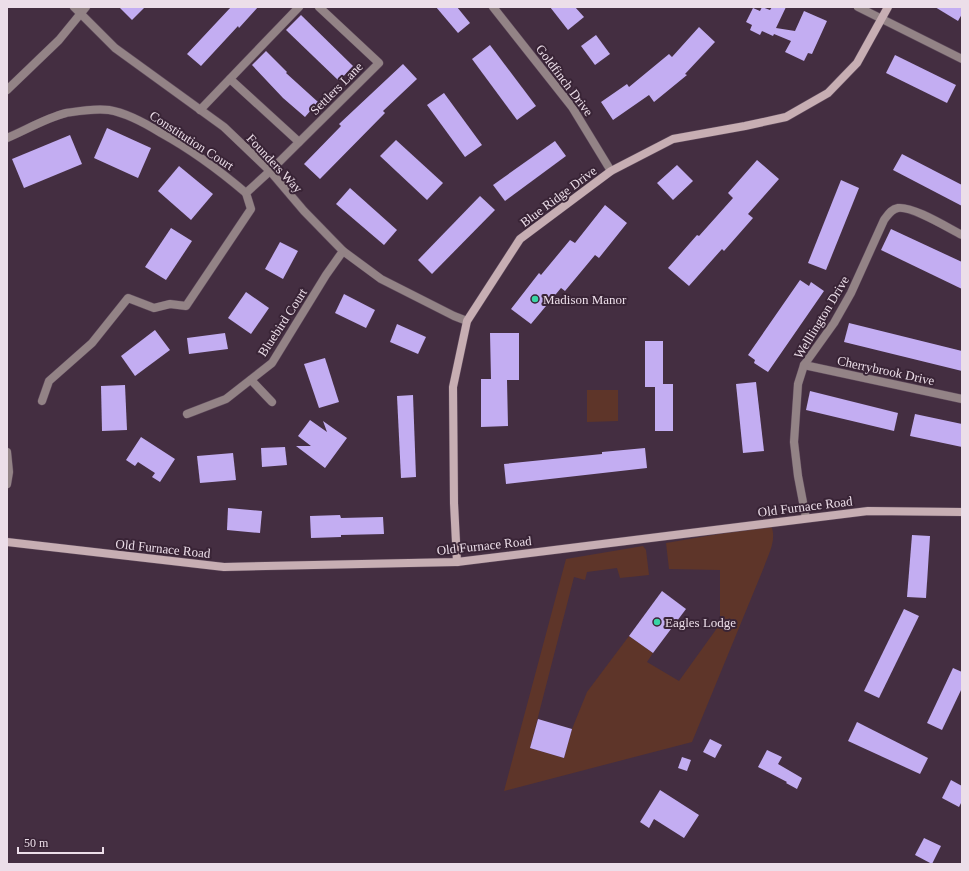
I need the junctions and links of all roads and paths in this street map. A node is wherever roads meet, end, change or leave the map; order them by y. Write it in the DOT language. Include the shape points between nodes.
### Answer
graph roads {
  1 [pos="298,7"];
  2 [pos="319,7"];
  3 [pos="493,7"];
  4 [pos="858,7"];
  5 [pos="888,7"];
  6 [pos="80,9"];
  7 [pos="882,19"];
  8 [pos="962,59"];
  9 [pos="230,78"];
  10 [pos="7,90"];
  11 [pos="200,110"];
  12 [pos="7,138"];
  13 [pos="299,142"];
  14 [pos="270,171"];
  15 [pos="612,171"];
  16 [pos="246,193"];
  17 [pos="962,235"];
  18 [pos="343,251"];
  19 [pos="467,321"];
  20 [pos="804,365"];
  21 [pos="251,380"];
  22 [pos="962,399"];
  23 [pos="42,401"];
  24 [pos="272,402"];
  25 [pos="187,414"];
  26 [pos="7,452"];
  27 [pos="7,484"];
  28 [pos="962,512"];
  29 [pos="806,518"];
  30 [pos="7,542"];
  31 [pos="457,562"];
  1 -- 9 [label="street"];
  2 -- 13 [label="street, Settlers Lane" via="379,62"];
  3 -- 15 [label="street, Goldfinch Drive" via="572,107"];
  4 -- 7 [label="street"];
  5 -- 7 [label="street, Blue Ridge Drive"];
  6 -- 10 [label="street" via="59,40"];
  6 -- 11 [label="street, Founders Way" via="114,48"];
  7 -- 8 [label="street"];
  7 -- 15 [label="street, Blue Ridge Drive" via="857,63 828,93 792,114 745,126 673,139"];
  9 -- 11 [label="street"];
  9 -- 13 [label="street"];
  11 -- 14 [label="street, Founders Way" via="224,127"];
  12 -- 16 [label="street, Constitution Court" via="64,114 114,111 136,119 173,139 220,171"];
  13 -- 14 [label="street, Settlers Lane"];
  14 -- 16 [label="street, Settlers Lane"];
  14 -- 18 [label="street, Founders Way"];
  15 -- 19 [label="street, Blue Ridge Drive" via="520,239"];
  16 -- 23 [label="street" via="251,208 186,306 170,304 154,308 128,298 92,343 49,381"];
  17 -- 20 [label="street, Welllington Drive" via="911,210 897,208 891,211 884,220 852,293"];
  18 -- 19 [label="street, Founders Way" via="381,279"];
  18 -- 21 [label="street, Bluebird Court" via="272,363"];
  19 -- 31 [label="street, Blue Ridge Drive" via="452,387"];
  20 -- 22 [label="street, Cherrybrook Drive"];
  20 -- 29 [label="street, Welllington Drive" via="798,384 794,442"];
  21 -- 24 [label="street"];
  21 -- 25 [label="street, Bluebird Court" via="226,399"];
  26 -- 27 [label="street"];
  28 -- 29 [label="street, Old Furnace Road" via="868,511"];
  29 -- 31 [label="street, Old Furnace Road"];
  30 -- 31 [label="street, Old Furnace Road" via="224,567"];
}
